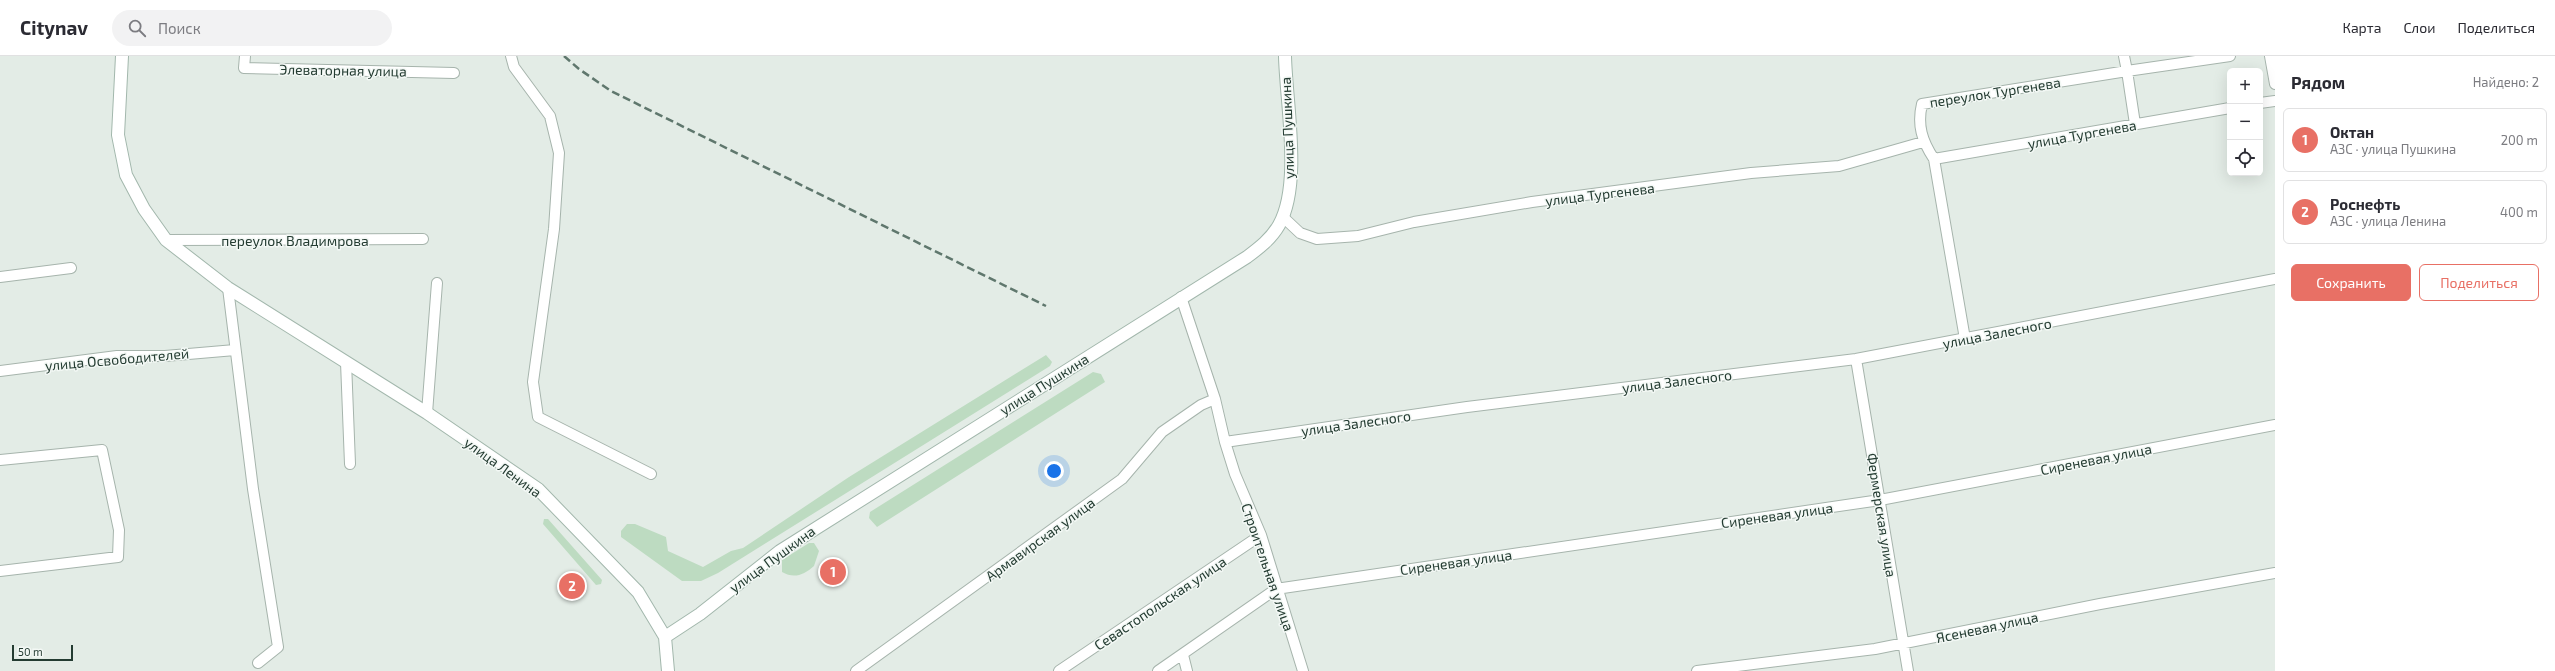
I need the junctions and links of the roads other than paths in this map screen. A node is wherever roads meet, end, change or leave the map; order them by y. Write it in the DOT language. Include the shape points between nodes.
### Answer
graph roads {
  1 [pos="122,56"];
  2 [pos="244,56"];
  3 [pos="511,56"];
  4 [pos="1285,56"];
  5 [pos="2124,56"];
  6 [pos="2230,56"];
  7 [pos="2270,56"];
  8 [pos="2127,71"];
  9 [pos="454,73"];
  10 [pos="2275,84"];
  11 [pos="2275,101"];
  12 [pos="2263,103"];
  13 [pos="2227,109"];
  14 [pos="2136,124"];
  15 [pos="1923,142"];
  16 [pos="1934,159"];
  17 [pos="1283,217"];
  18 [pos="423,239"];
  19 [pos="166,240"];
  20 [pos="70,268"];
  21 [pos="0,277"];
  22 [pos="2275,279"];
  23 [pos="437,283"];
  24 [pos="228,288"];
  25 [pos="1181,297"];
  26 [pos="1965,340"];
  27 [pos="235,350"];
  28 [pos="1856,359"];
  29 [pos="346,362"];
  30 [pos="0,371"];
  31 [pos="1215,399"];
  32 [pos="427,413"];
  33 [pos="2275,425"];
  34 [pos="1225,442"];
  35 [pos="0,460"];
  36 [pos="350,464"];
  37 [pos="651,474"];
  38 [pos="1880,500"];
  39 [pos="1261,535"];
  40 [pos="0,571"];
  41 [pos="2275,573"];
  42 [pos="1276,589"];
  43 [pos="665,637"];
  44 [pos="1902,644"];
  45 [pos="1183,655"];
  46 [pos="258,663"];
  47 [pos="668,671"];
  48 [pos="856,671"];
  49 [pos="1059,671"];
  50 [pos="1158,671"];
  51 [pos="1187,671"];
  52 [pos="1303,671"];
  53 [pos="1697,671"];
  54 [pos="1908,671"];
  1 -- 19 [label="main road, улица Ленина" via="118,135 126,175 144,209"];
  2 -- 9 [label="street, Элеваторная улица" via="244,68"];
  3 -- 37 [label="street" via="514,67 550,116 559,153 554,229 533,382 538,417"];
  4 -- 17 [label="main road, улица Пушкина" via="1291,171 1289,197"];
  5 -- 8 [label="street"];
  6 -- 8 [label="street, переулок Тургенева"];
  7 -- 10 [label="street"];
  8 -- 14 [label="street"];
  8 -- 15 [label="street, переулок Тургенева" via="1922,104 1919,118"];
  11 -- 12 [label="street"];
  13 -- 14 [label="street, улица Тургенева"];
  14 -- 16 [label="street, улица Тургенева"];
  15 -- 16 [label="street, переулок Тургенева"];
  15 -- 17 [label="street, улица Тургенева" via="1839,166 1751,173 1532,202 1414,222 1358,236 1317,239 1300,233"];
  16 -- 26 [label="street"];
  17 -- 25 [label="main road, улица Пушкина" via="1263,245"];
  18 -- 19 [label="street, переулок Владимрова"];
  19 -- 24 [label="main road, улица Ленина"];
  20 -- 21 [label="street"];
  22 -- 26 [label="street, улица Залесного"];
  23 -- 32 [label="street"];
  24 -- 27 [label="street"];
  24 -- 29 [label="main road, улица Ленина"];
  25 -- 31 [label="street"];
  25 -- 43 [label="main road, улица Пушкина" via="780,551 700,614"];
  26 -- 28 [label="street, улица Залесного"];
  27 -- 30 [label="street, улица Освободителей" via="165,356 117,356"];
  27 -- 46 [label="street" via="252,488 278,647"];
  28 -- 34 [label="street, улица Залесного" via="1467,407"];
  28 -- 38 [label="street, Фермерская улица"];
  29 -- 32 [label="main road, улица Ленина"];
  29 -- 36 [label="street"];
  31 -- 34 [label="street"];
  31 -- 48 [label="street, Армавирская улица" via="1201,405 1162,432 1122,479"];
  32 -- 43 [label="main road, улица Ленина" via="538,489 638,592"];
  33 -- 38 [label="street, Сиреневая улица"];
  34 -- 39 [label="street, Строительная улица" via="1235,474"];
  35 -- 40 [label="street" via="102,450 119,530 118,557"];
  38 -- 42 [label="street, Сиреневая улица"];
  38 -- 44 [label="street, Фермерская улица"];
  39 -- 42 [label="street, Строительная улица"];
  39 -- 49 [label="street, Севастопольская улица"];
  41 -- 44 [label="street, Ясеневая улица" via="2100,604"];
  42 -- 45 [label="street"];
  42 -- 52 [label="street, Строительная улица"];
  43 -- 47 [label="main road"];
  44 -- 53 [label="street, Ясеневая улица"];
  44 -- 54 [label="street, Фермерская улица"];
  45 -- 50 [label="street"];
  45 -- 51 [label="street"];
}
